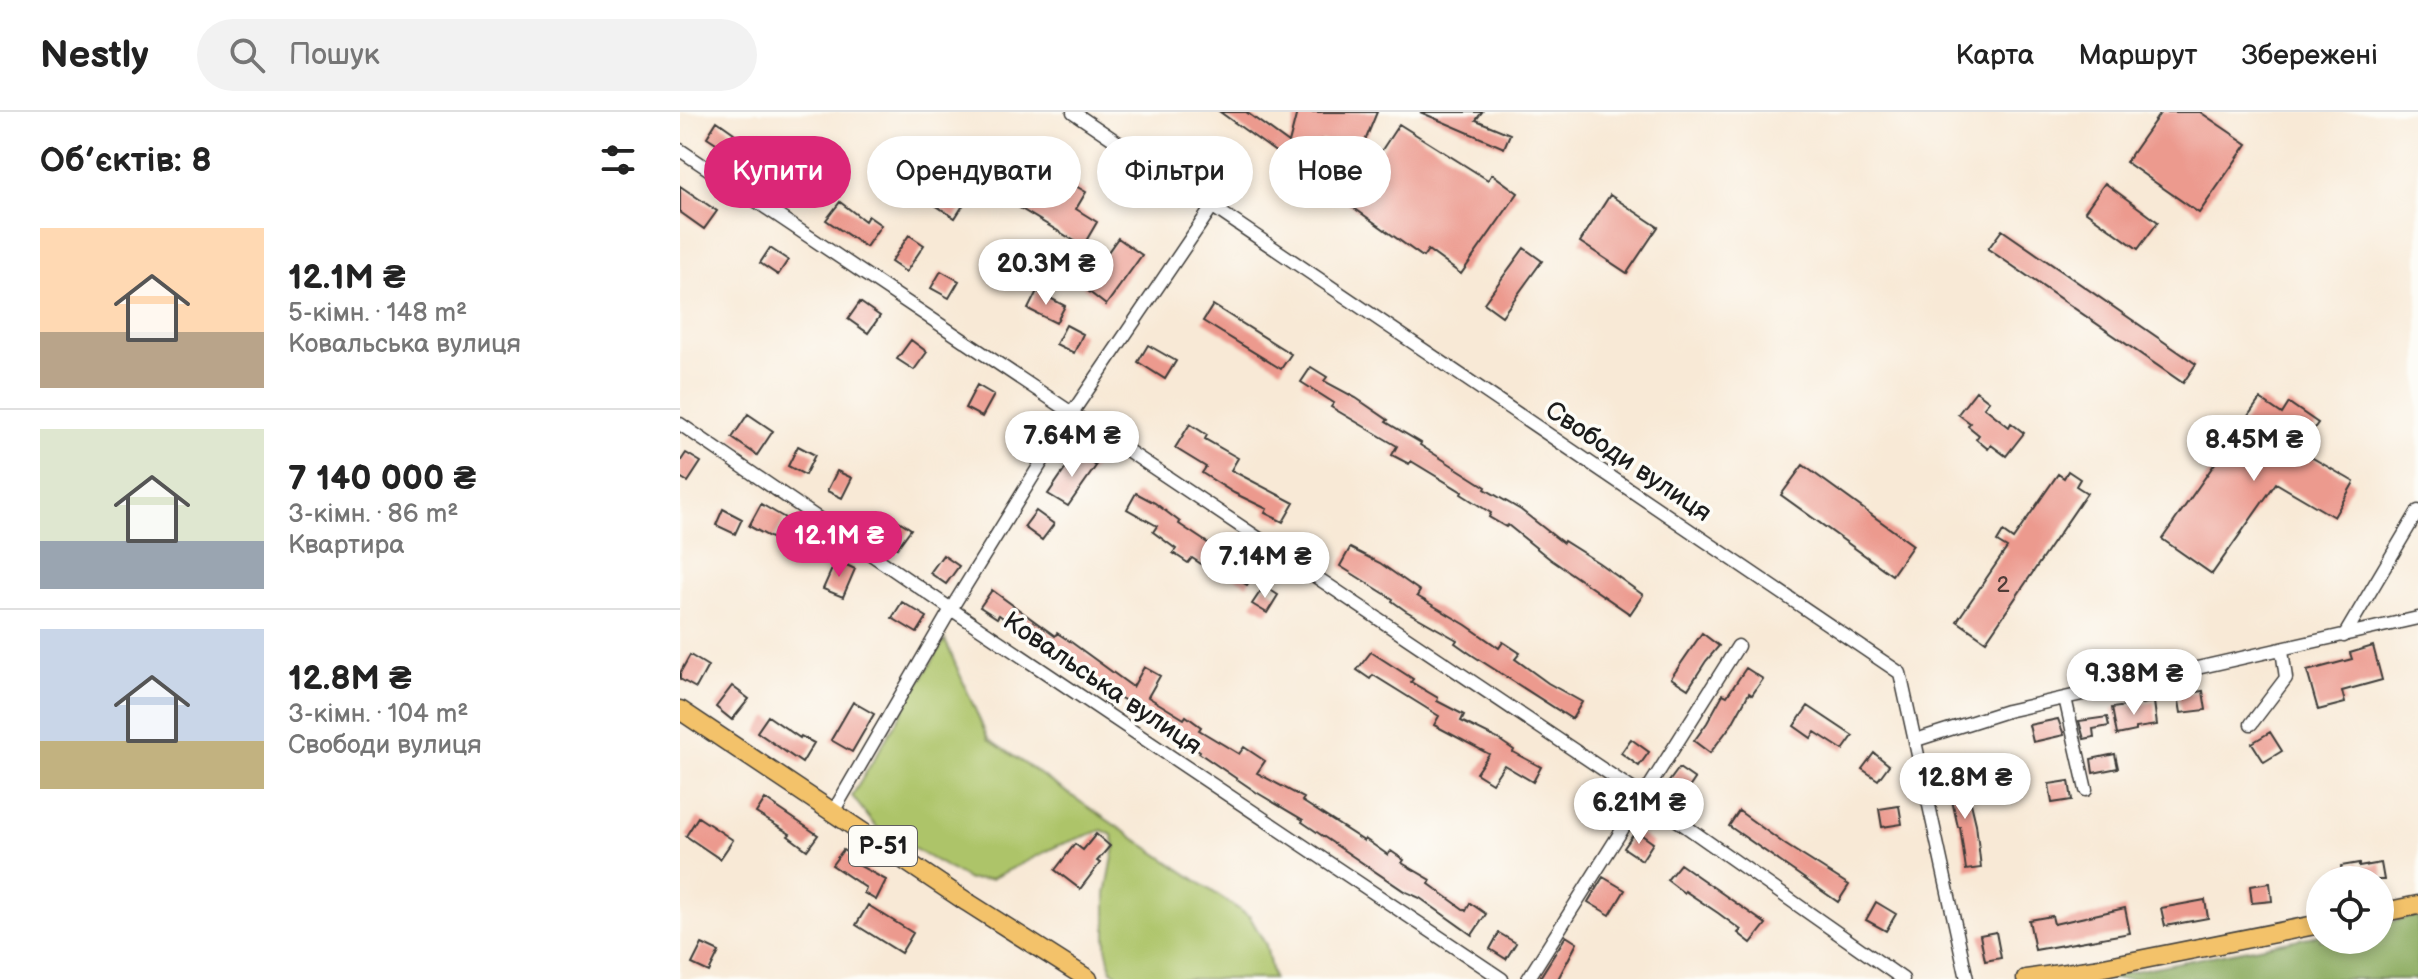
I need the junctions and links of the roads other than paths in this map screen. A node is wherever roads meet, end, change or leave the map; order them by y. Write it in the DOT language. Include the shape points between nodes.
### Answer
graph roads {
  1 [pos="1073,112"];
  2 [pos="1108,136"];
  3 [pos="680,150"];
  4 [pos="1211,208"];
  5 [pos="1213,208"];
  6 [pos="1072,413"];
  7 [pos="680,424"];
  8 [pos="2418,511"];
  9 [pos="951,609"];
  10 [pos="2418,618"];
  11 [pos="2344,636"];
  12 [pos="1738,646"];
  13 [pos="2282,650"];
  14 [pos="2065,698"];
  15 [pos="680,710"];
  16 [pos="2251,724"];
  17 [pos="1916,740"];
  18 [pos="2086,790"];
  19 [pos="1644,797"];
  20 [pos="833,812"];
  21 [pos="2418,905"];
  22 [pos="2394,910"];
  23 [pos="2306,927"];
  24 [pos="1088,979"];
  25 [pos="1502,979"];
  26 [pos="1528,979"];
  27 [pos="1903,979"];
  28 [pos="1967,979"];
  29 [pos="2026,979"];
  1 -- 2 [label="street, Свободи вулиця"];
  3 -- 6 [label="street"];
  4 -- 6 [label="street"];
  5 -- 17 [label="street, Свободи вулиця" via="1900,673"];
  6 -- 9 [label="street"];
  6 -- 19 [label="street"];
  7 -- 9 [label="street, Ковальська вулиця"];
  8 -- 11 [label="street"];
  9 -- 20 [label="street"];
  9 -- 25 [label="street, Ковальська вулиця"];
  10 -- 11 [label="street"];
  11 -- 13 [label="street"];
  12 -- 19 [label="street"];
  13 -- 14 [label="street"];
  13 -- 16 [label="street" via="2286,678"];
  14 -- 17 [label="street"];
  14 -- 18 [label="street"];
  15 -- 20 [label="main road, Р-51"];
  17 -- 28 [label="street, Свободи вулиця"];
  19 -- 26 [label="street"];
  19 -- 27 [label="street"];
  20 -- 24 [label="main road, Р-51"];
  21 -- 22 [label="main road"];
  23 -- 29 [label="main road"];
}
